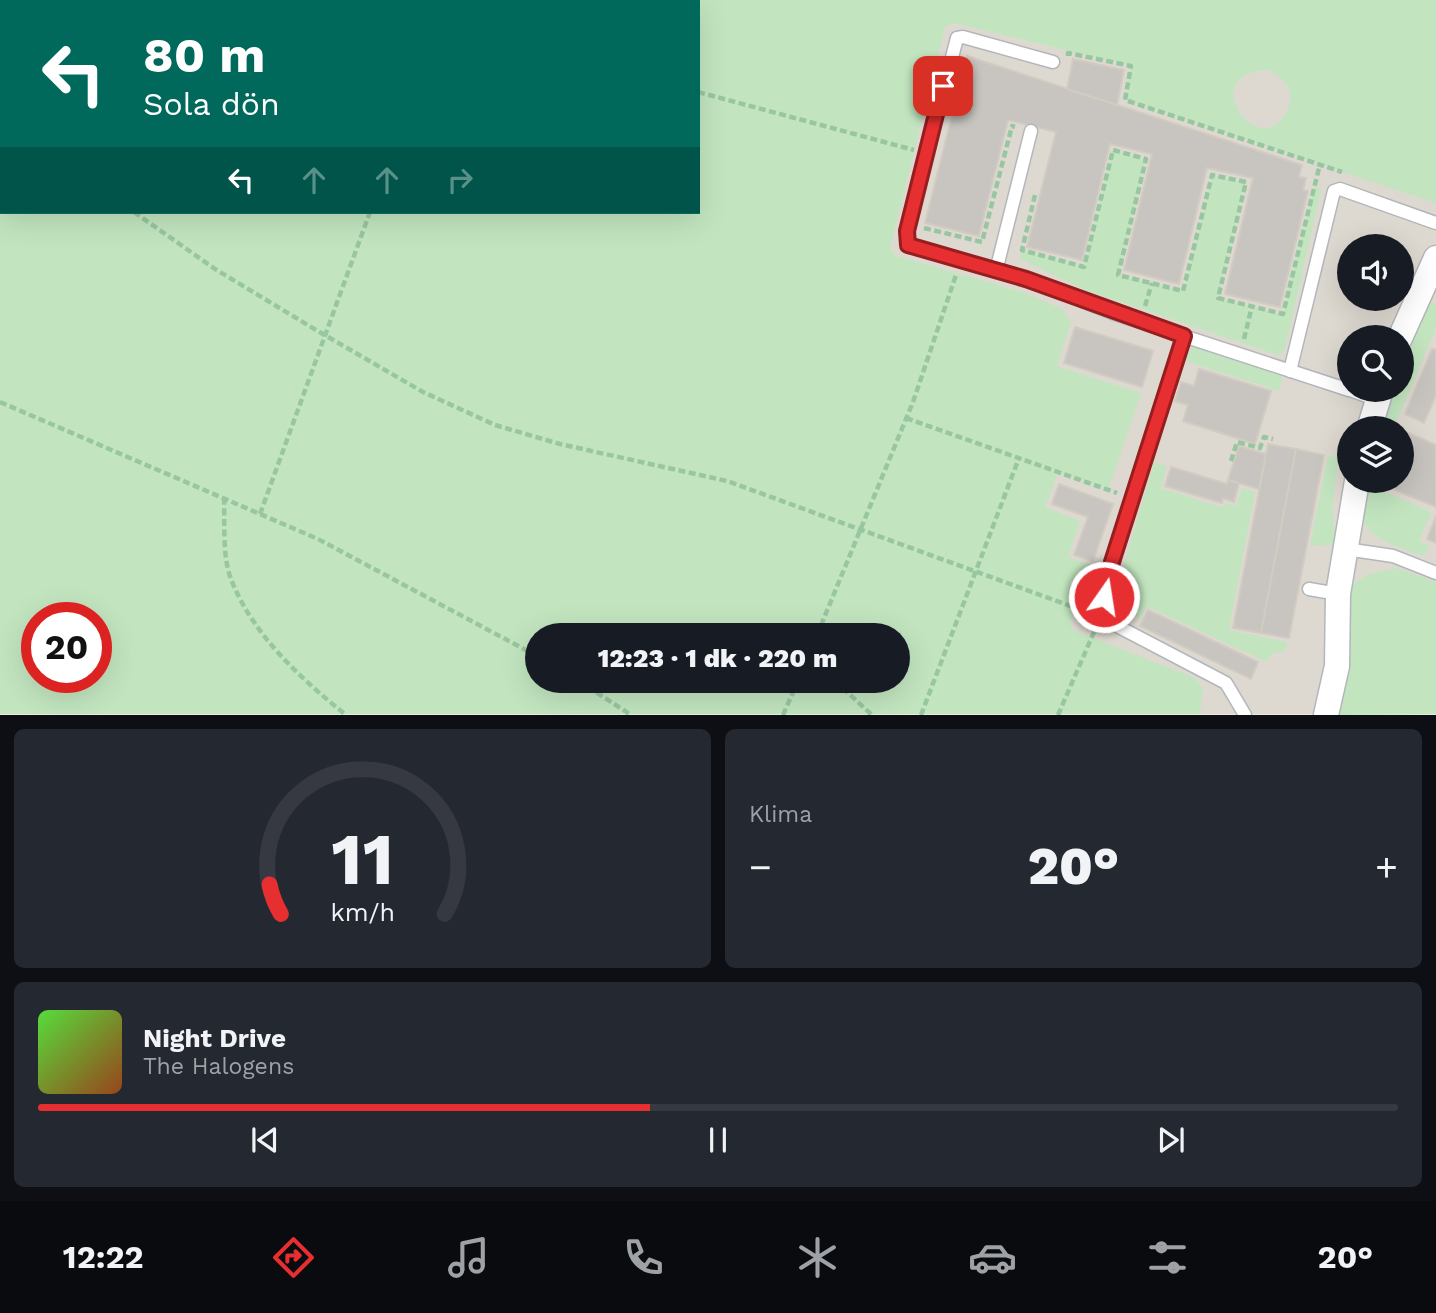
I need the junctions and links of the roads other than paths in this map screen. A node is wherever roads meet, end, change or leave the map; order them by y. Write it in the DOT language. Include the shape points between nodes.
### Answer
graph roads {
  1 [pos="1060,62"];
  2 [pos="1031,131"];
  3 [pos="1436,223"];
  4 [pos="1436,258"];
  5 [pos="996,271"];
  6 [pos="1406,325"];
  7 [pos="1184,336"];
  8 [pos="1290,371"];
  9 [pos="1337,386"];
  10 [pos="1355,493"];
  11 [pos="1346,549"];
  12 [pos="1436,573"];
  13 [pos="1309,589"];
  14 [pos="1338,594"];
  15 [pos="1245,715"];
  16 [pos="1326,715"];
  1 -- 5 [label="lane" via="957,38 906,242"];
  2 -- 5 [label="lane"];
  3 -- 8 [label="lane" via="1340,189 1334,191"];
  4 -- 6 [label="street"];
  5 -- 7 [label="lane"];
  7 -- 8 [label="lane"];
  7 -- 15 [label="lane" via="1112,562 1100,617 1226,683"];
  8 -- 9 [label="lane"];
  10 -- 11 [label="street"];
  11 -- 12 [label="lane" via="1393,556"];
  11 -- 14 [label="street"];
  13 -- 14 [label="lane"];
  14 -- 16 [label="street" via="1337,666"];
}
